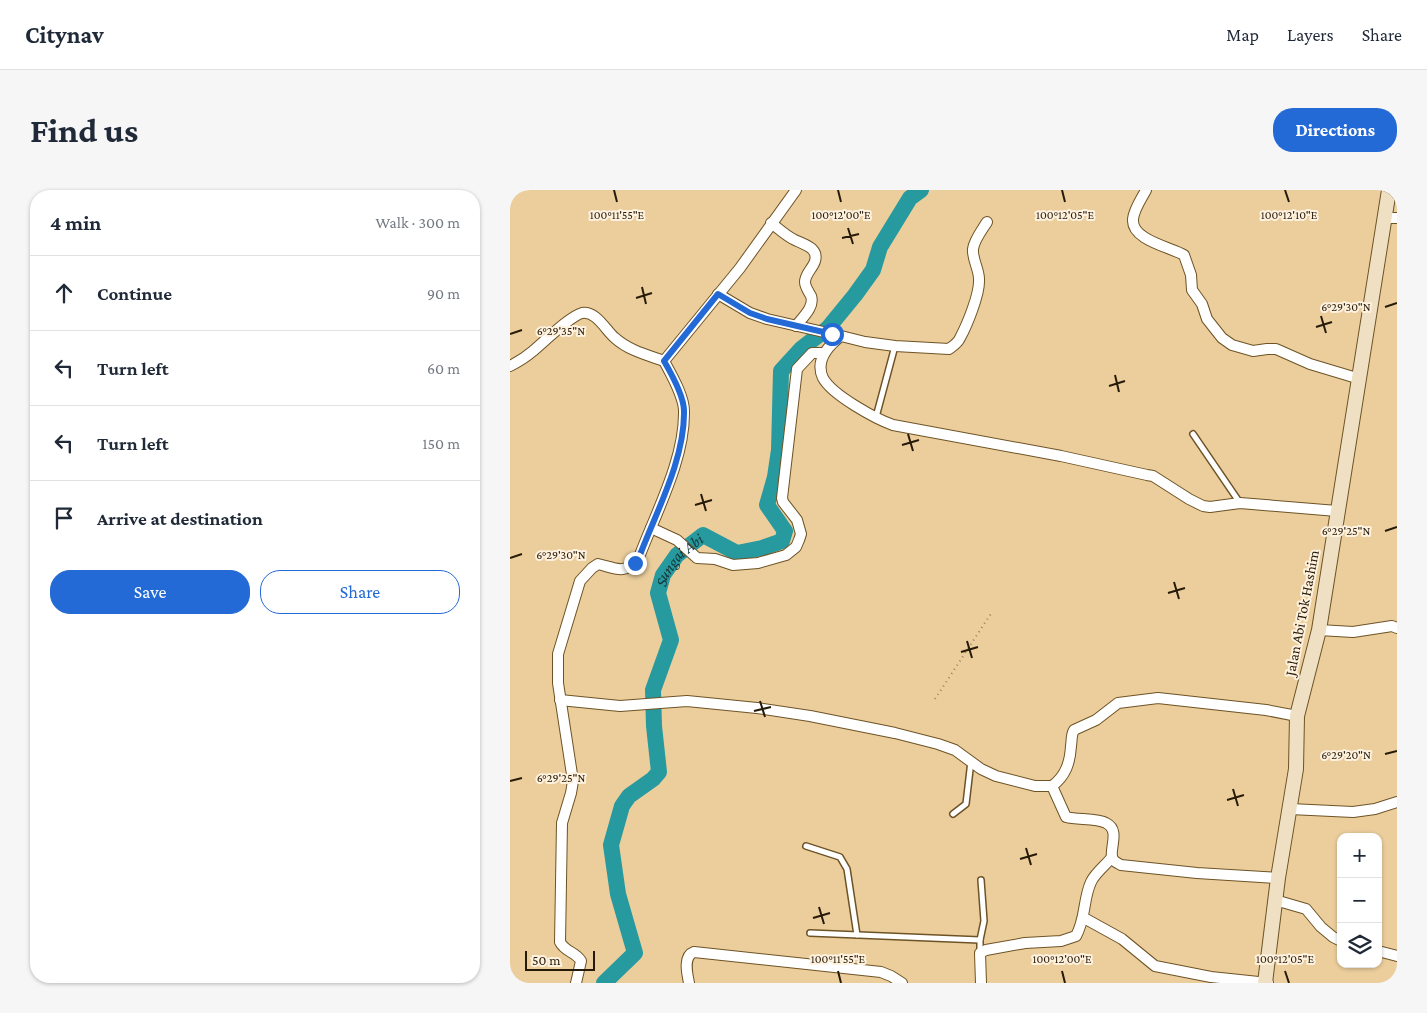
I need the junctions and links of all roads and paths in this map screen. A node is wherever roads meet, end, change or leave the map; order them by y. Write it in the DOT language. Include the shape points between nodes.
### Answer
graph roads {
  1 [pos="796,190"];
  2 [pos="1146,190"];
  3 [pos="1389,190"];
  4 [pos="1391,218"];
  5 [pos="986,222"];
  6 [pos="771,223"];
  7 [pos="718,294"];
  8 [pos="796,326"];
  9 [pos="841,336"];
  10 [pos="895,346"];
  11 [pos="823,354"];
  12 [pos="664,361"];
  13 [pos="510,366"];
  14 [pos="1360,379"];
  15 [pos="876,417"];
  16 [pos="1194,434"];
  17 [pos="1240,503"];
  18 [pos="1337,511"];
  19 [pos="651,528"];
  20 [pos="992,612"];
  21 [pos="1397,628"];
  22 [pos="1319,630"];
  23 [pos="935,699"];
  24 [pos="560,700"];
  25 [pos="1297,716"];
  26 [pos="971,761"];
  27 [pos="1052,786"];
  28 [pos="1397,802"];
  29 [pos="1290,809"];
  30 [pos="953,814"];
  31 [pos="806,846"];
  32 [pos="1112,857"];
  33 [pos="1278,878"];
  34 [pos="981,880"];
  35 [pos="1275,900"];
  36 [pos="1084,918"];
  37 [pos="810,933"];
  38 [pos="857,935"];
  39 [pos="1337,939"];
  40 [pos="980,940"];
  41 [pos="1382,952"];
  42 [pos="980,953"];
  43 [pos="1397,956"];
  44 [pos="576,983"];
  45 [pos="689,983"];
  46 [pos="902,983"];
  47 [pos="981,983"];
  48 [pos="1266,983"];
  1 -- 6 [label="street"];
  2 -- 14 [label="street" via="1133,219 1135,228 1145,239 1184,255 1192,290 1207,319 1222,338 1253,352 1276,349 1310,364"];
  3 -- 4 [label="main road, Jalan Abi Tok Hashim"];
  4 -- 14 [label="main road, Jalan Abi Tok Hashim"];
  5 -- 10 [label="street" via="972,252 979,284 960,339 949,348"];
  6 -- 7 [label="street"];
  6 -- 8 [label="street" via="811,248 815,255 805,282 812,298 811,306"];
  7 -- 8 [label="street" via="750,313"];
  7 -- 12 [label="street"];
  8 -- 9 [label="street"];
  9 -- 10 [label="street"];
  9 -- 11 [label="street"];
  10 -- 15 [label="lane"];
  11 -- 15 [label="street" via="822,377 826,383"];
  11 -- 19 [label="street" via="812,354 797,369 782,498 799,525 796,547 781,557 732,565 715,558 697,558 677,540"];
  12 -- 13 [label="street" via="624,345 594,316 581,313"];
  12 -- 19 [label="street" via="684,410 682,440"];
  14 -- 18 [label="main road, Jalan Abi Tok Hashim"];
  15 -- 17 [label="street" via="911,429 1154,476 1203,506"];
  16 -- 17 [label="lane"];
  17 -- 18 [label="street"];
  18 -- 22 [label="main road, Jalan Abi Tok Hashim"];
  19 -- 24 [label="street" via="638,560 630,568 614,570 598,564 580,581 558,654"];
  20 -- 23 [label="path"];
  21 -- 22 [label="street" via="1353,632"];
  22 -- 25 [label="main road, Jalan Abi Tok Hashim"];
  24 -- 26 [label="street" via="625,706 671,702 734,705 810,716 916,738 955,750"];
  24 -- 44 [label="street" via="573,781 562,823 560,942 578,955 581,962"];
  25 -- 27 [label="street" via="1158,698 1118,703 1096,720 1074,730 1065,773"];
  25 -- 29 [label="main road, Jalan Abi Tok Hashim" via="1296,769"];
  26 -- 27 [label="street" via="996,776 1035,786"];
  26 -- 30 [label="lane" via="966,804"];
  27 -- 32 [label="street" via="1066,817 1109,826 1113,835"];
  28 -- 29 [label="street" via="1353,812"];
  29 -- 33 [label="main road, Jalan Abi Tok Hashim"];
  31 -- 38 [label="lane" via="840,857 847,869"];
  32 -- 33 [label="street" via="1121,865 1132,867"];
  32 -- 36 [label="street" via="1092,880"];
  33 -- 35 [label="main road, Jalan Abi Tok Hashim"];
  34 -- 40 [label="lane" via="984,920"];
  35 -- 39 [label="street" via="1306,909 1321,927"];
  35 -- 48 [label="main road, Jalan Abi Tok Hashim"];
  36 -- 42 [label="street" via="1076,936 1070,939 1025,943"];
  36 -- 48 [label="street" via="1122,939 1155,966"];
  37 -- 38 [label="lane"];
  38 -- 40 [label="lane"];
  40 -- 42 [label="lane"];
  41 -- 43 [label="street"];
  42 -- 47 [label="street"];
  45 -- 46 [label="street" via="686,958 694,952 881,972"];
}
